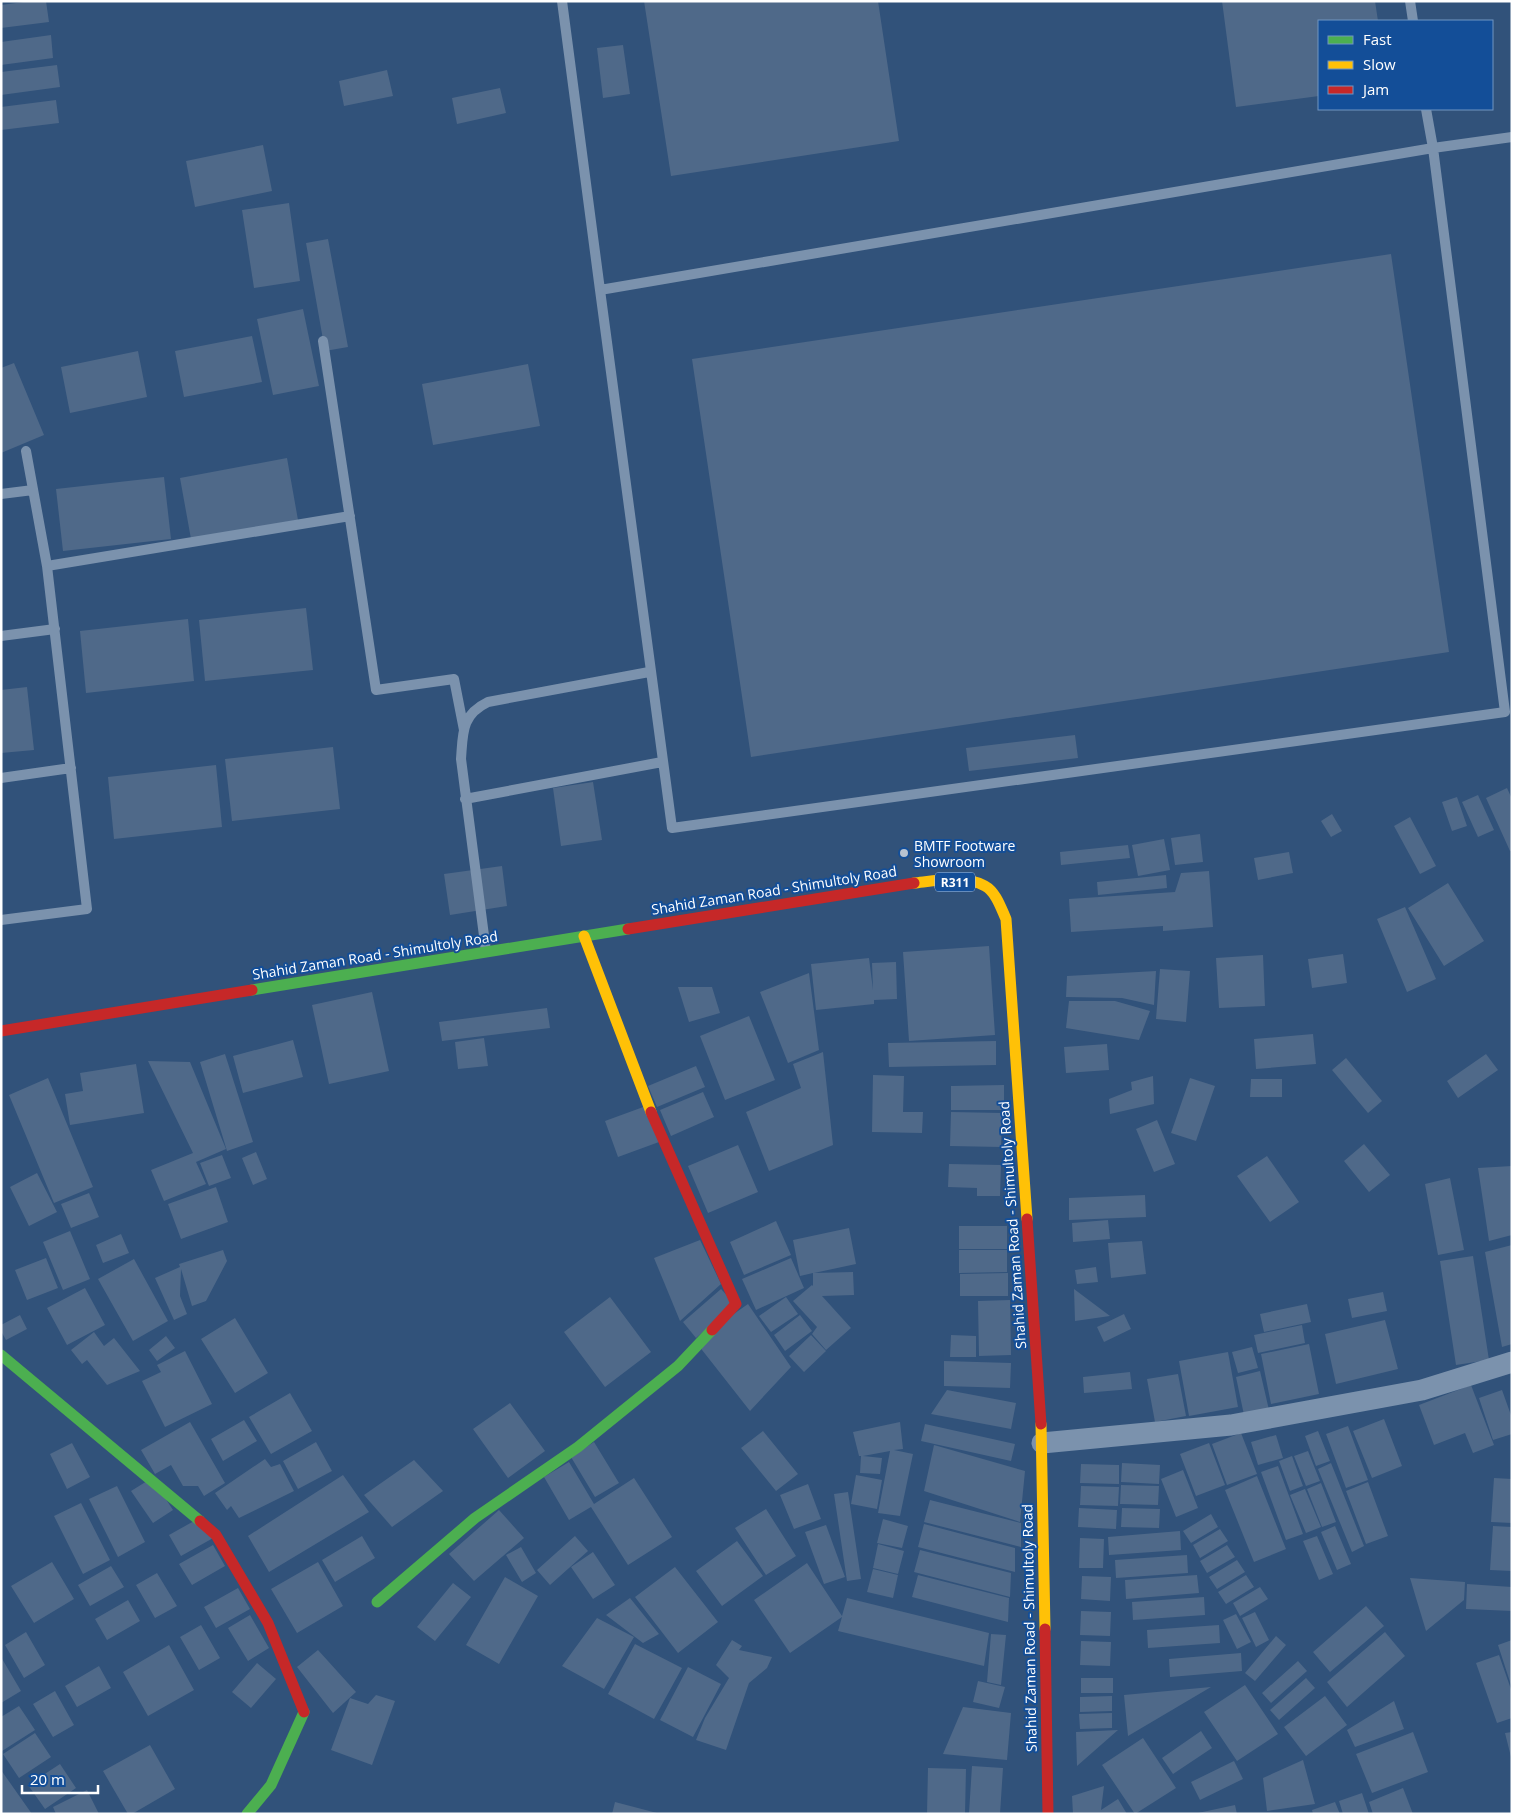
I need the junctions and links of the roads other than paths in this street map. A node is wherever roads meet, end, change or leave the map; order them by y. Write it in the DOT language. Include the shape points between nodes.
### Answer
graph roads {
  1 [pos="562,1"];
  2 [pos="1410,1"];
  3 [pos="1413,20"];
  4 [pos="1426,110"];
  5 [pos="1512,137"];
  6 [pos="1433,148"];
  7 [pos="600,290"];
  8 [pos="323,341"];
  9 [pos="26,451"];
  10 [pos="33,490"];
  11 [pos="1,494"];
  12 [pos="350,516"];
  13 [pos="47,566"];
  14 [pos="54,629"];
  15 [pos="1,636"];
  16 [pos="649,672"];
  17 [pos="1508,711"];
  18 [pos="464,730"];
  19 [pos="662,762"];
  20 [pos="71,768"];
  21 [pos="1,778"];
  22 [pos="465,799"];
  23 [pos="1,920"];
  24 [pos="584,936"];
  25 [pos="486,952"];
  26 [pos="1,1031"];
  27 [pos="1,1355"];
  28 [pos="1512,1362"];
  29 [pos="1042,1443"];
  30 [pos="377,1602"];
  31 [pos="247,1814"];
  32 [pos="1048,1814"];
  1 -- 7 [label="lane"];
  2 -- 3 [label="lane"];
  4 -- 6 [label="lane"];
  5 -- 6 [label="lane"];
  6 -- 7 [label="lane"];
  6 -- 17 [label="lane"];
  7 -- 16 [label="lane"];
  8 -- 12 [label="lane"];
  9 -- 10 [label="lane"];
  10 -- 11 [label="lane"];
  10 -- 13 [label="lane"];
  12 -- 13 [label="lane"];
  12 -- 18 [label="lane" via="376,690 454,679"];
  13 -- 14 [label="lane"];
  14 -- 15 [label="lane"];
  14 -- 20 [label="lane"];
  16 -- 18 [label="lane" via="488,702 468,716"];
  16 -- 19 [label="lane"];
  17 -- 19 [label="lane" via="672,828"];
  18 -- 22 [label="lane" via="461,759"];
  19 -- 22 [label="lane"];
  20 -- 21 [label="lane"];
  20 -- 23 [label="lane" via="88,909"];
  22 -- 25 [label="lane"];
  24 -- 25 [label="main road, Shahid Zaman Road - Shimultoly Road / R311"];
  24 -- 29 [label="main road, Shahid Zaman Road - Shimultoly Road / R311" via="934,881 984,886 997,899 1006,919"];
  24 -- 30 [label="main road" via="653,1118 736,1304 678,1366 578,1447 475,1518"];
  25 -- 26 [label="main road, Shahid Zaman Road - Shimultoly Road / R311"];
  27 -- 31 [label="main road" via="216,1535 268,1623 305,1710 271,1785"];
  28 -- 29 [label="street" via="1422,1390 1232,1425"];
  29 -- 32 [label="main road, Shahid Zaman Road - Shimultoly Road / R311"];
}
